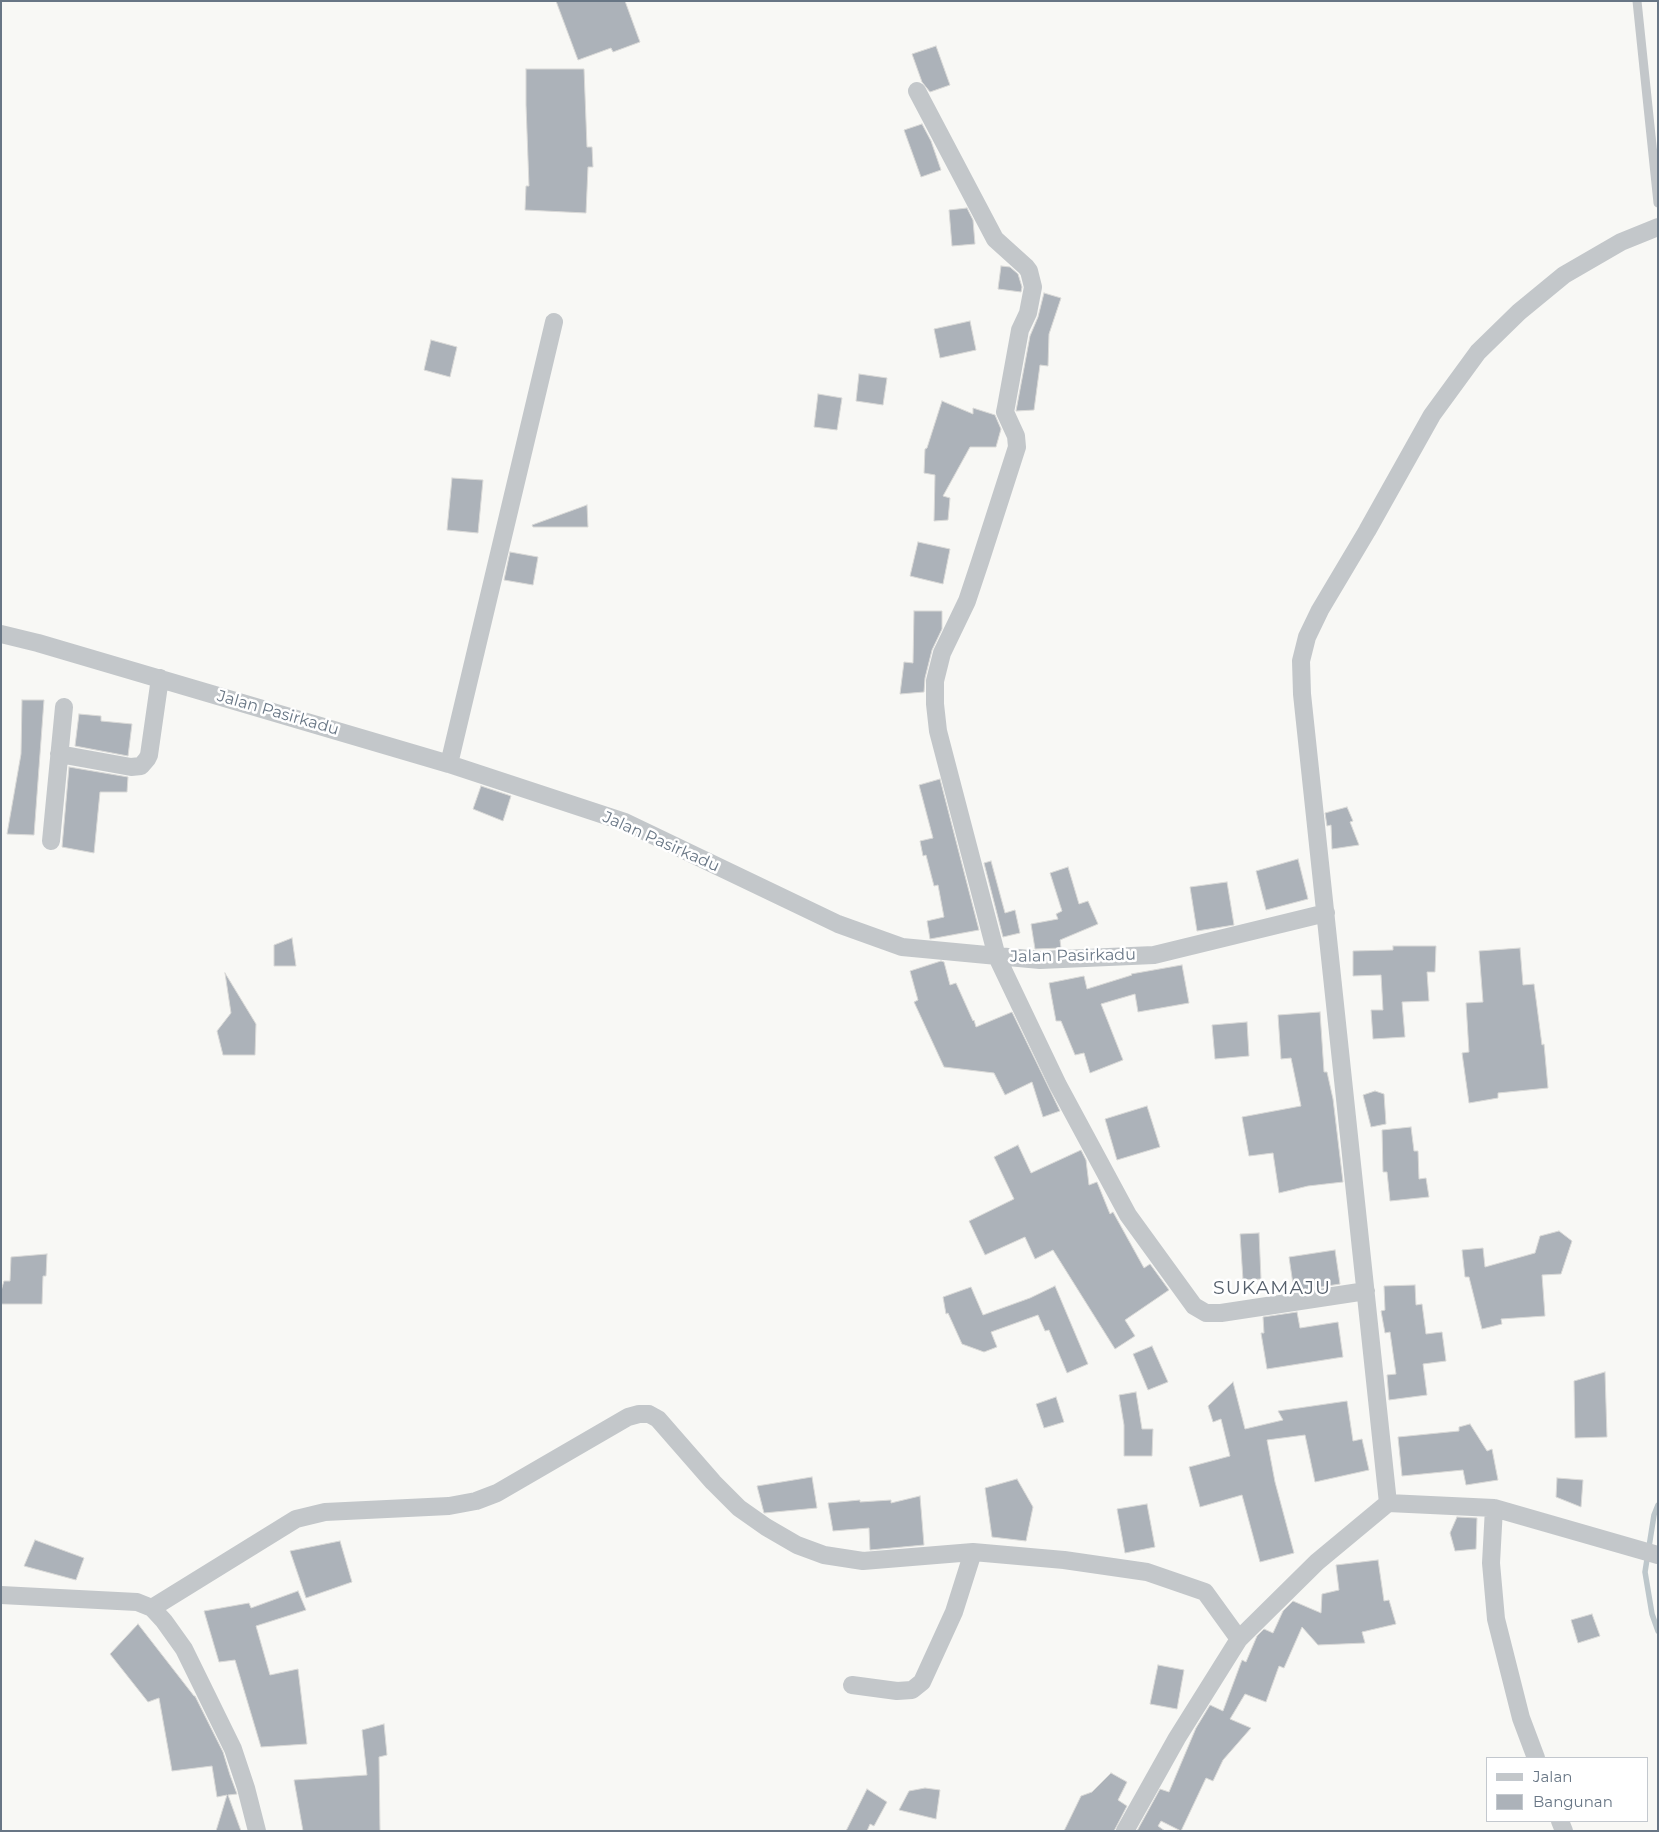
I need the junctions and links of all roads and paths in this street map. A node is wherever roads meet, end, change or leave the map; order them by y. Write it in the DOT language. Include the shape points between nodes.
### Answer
graph roads {
  1 [pos="1637,1"];
  2 [pos="917,91"];
  3 [pos="1658,203"];
  4 [pos="1658,227"];
  5 [pos="554,322"];
  6 [pos="1,634"];
  7 [pos="160,678"];
  8 [pos="64,707"];
  9 [pos="59,754"];
  10 [pos="449,764"];
  11 [pos="52,841"];
  12 [pos="1326,913"];
  13 [pos="997,957"];
  14 [pos="1366,1291"];
  15 [pos="1388,1503"];
  16 [pos="1494,1508"];
  17 [pos="973,1552"];
  18 [pos="1658,1554"];
  19 [pos="1,1595"];
  20 [pos="152,1608"];
  21 [pos="1239,1639"];
  22 [pos="852,1684"];
  23 [pos="1536,1757"];
  24 [pos="257,1831"];
  25 [pos="1125,1831"];
  1 -- 3 [label="lane"];
  2 -- 13 [label="street" via="995,239 1026,267 1033,287 1028,313 1020,330 1005,412 1016,436 1016,447 967,601 942,652 935,681 938,731"];
  4 -- 12 [label="street" via="1621,242 1564,275 1478,352 1432,415 1307,636 1301,661 1302,694"];
  5 -- 10 [label="street"];
  6 -- 7 [label="street, Jalan Pasirkadu"];
  7 -- 9 [label="street" via="149,755 141,766"];
  7 -- 10 [label="street, Jalan Pasirkadu"];
  8 -- 9 [label="street"];
  9 -- 11 [label="street"];
  10 -- 13 [label="street, Jalan Pasirkadu" via="625,822 838,924 902,947"];
  12 -- 13 [label="street, Jalan Pasirkadu" via="1154,955 1040,960"];
  12 -- 14 [label="street"];
  13 -- 14 [label="street" via="1058,1085 1128,1215 1194,1306 1206,1313 1221,1313"];
  14 -- 15 [label="street"];
  15 -- 16 [label="street"];
  15 -- 21 [label="street" via="1317,1562"];
  16 -- 18 [label="street"];
  16 -- 23 [label="street" via="1492,1563 1496,1619"];
  17 -- 20 [label="street" via="863,1561 824,1555 797,1545 739,1508 658,1419 649,1414 638,1414 497,1493 476,1501 449,1506 325,1512 296,1520"];
  17 -- 21 [label="street" via="1064,1560 1146,1572 1205,1592"];
  17 -- 22 [label="street" via="954,1612 922,1682 912,1690 897,1691"];
  19 -- 20 [label="street" via="137,1602"];
  20 -- 24 [label="street" via="184,1648 233,1749"];
  21 -- 25 [label="street" via="1177,1738"];
}
